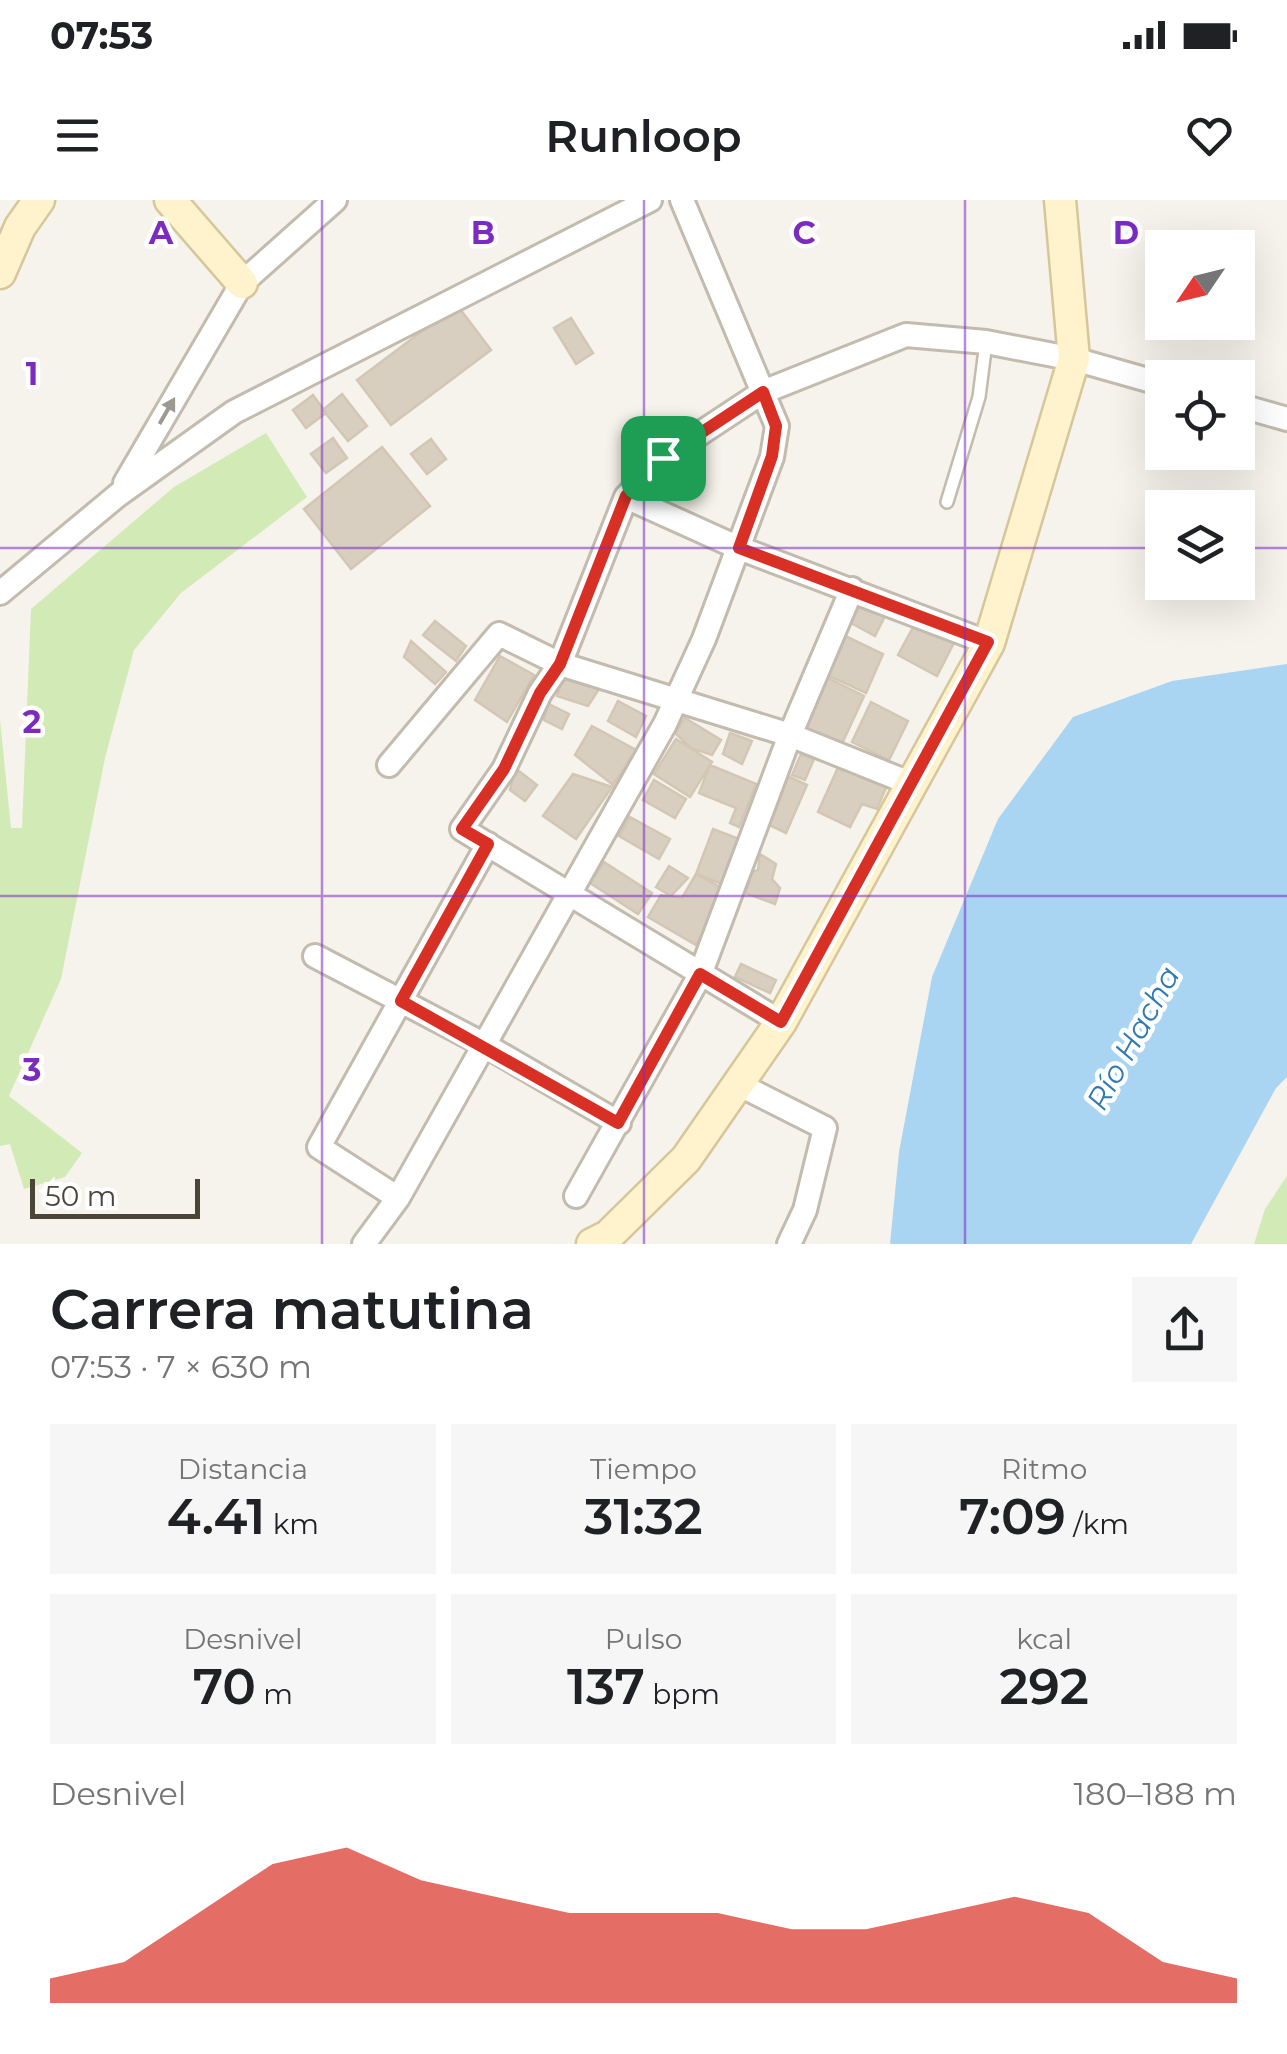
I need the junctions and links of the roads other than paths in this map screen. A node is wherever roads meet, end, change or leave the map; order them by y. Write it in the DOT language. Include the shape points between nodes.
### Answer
graph roads {
  1 [pos="39,200"];
  2 [pos="170,200"];
  3 [pos="335,200"];
  4 [pos="650,200"];
  5 [pos="682,200"];
  6 [pos="1060,200"];
  7 [pos="0,273"];
  8 [pos="242,283"];
  9 [pos="986,342"];
  10 [pos="1074,359"];
  11 [pos="1145,379"];
  12 [pos="763,392"];
  13 [pos="1255,410"];
  14 [pos="1287,420"];
  15 [pos="118,494"];
  16 [pos="626,496"];
  17 [pos="948,502"];
  18 [pos="739,548"];
  19 [pos="852,589"];
  20 [pos="0,593"];
  21 [pos="988,642"];
  22 [pos="560,664"];
  23 [pos="678,697"];
  24 [pos="790,735"];
  25 [pos="389,765"];
  26 [pos="912,784"];
  27 [pos="488,844"];
  28 [pos="571,892"];
  29 [pos="316,956"];
  30 [pos="700,974"];
  31 [pos="401,1001"];
  32 [pos="781,1022"];
  33 [pos="483,1044"];
  34 [pos="740,1085"];
  35 [pos="618,1123"];
  36 [pos="576,1196"];
  37 [pos="398,1198"];
  38 [pos="364,1244"];
  39 [pos="592,1244"];
  40 [pos="789,1244"];
  1 -- 7 [label="street"];
  2 -- 8 [label="street"];
  3 -- 8 [label="street"];
  4 -- 15 [label="street" via="234,412"];
  5 -- 12 [label="street"];
  6 -- 10 [label="street"];
  15 -- 8 [label="street, one-way"];
  9 -- 10 [label="street"];
  9 -- 12 [label="street" via="906,335"];
  9 -- 17 [label="lane"];
  10 -- 11 [label="street"];
  10 -- 21 [label="street"];
  12 -- 16 [label="street" via="663,458"];
  12 -- 18 [label="street" via="776,426 772,456"];
  13 -- 14 [label="street"];
  15 -- 20 [label="street"];
  16 -- 18 [label="street"];
  16 -- 22 [label="street"];
  18 -- 19 [label="street"];
  18 -- 23 [label="street"];
  19 -- 21 [label="street"];
  19 -- 24 [label="street"];
  21 -- 26 [label="street"];
  22 -- 23 [label="street"];
  22 -- 25 [label="street" via="499,634"];
  22 -- 27 [label="street" via="504,769 462,829"];
  23 -- 24 [label="street"];
  23 -- 28 [label="street"];
  24 -- 26 [label="street"];
  24 -- 30 [label="street"];
  26 -- 32 [label="street"];
  27 -- 28 [label="street"];
  27 -- 31 [label="street"];
  28 -- 30 [label="street"];
  28 -- 33 [label="street"];
  29 -- 31 [label="street"];
  30 -- 32 [label="street"];
  30 -- 35 [label="street"];
  31 -- 33 [label="street"];
  31 -- 37 [label="street" via="319,1147"];
  32 -- 34 [label="street"];
  33 -- 35 [label="street"];
  33 -- 37 [label="street"];
  34 -- 39 [label="street" via="686,1159"];
  34 -- 40 [label="street" via="824,1128 805,1210"];
  35 -- 36 [label="street"];
  37 -- 38 [label="street"];
}
